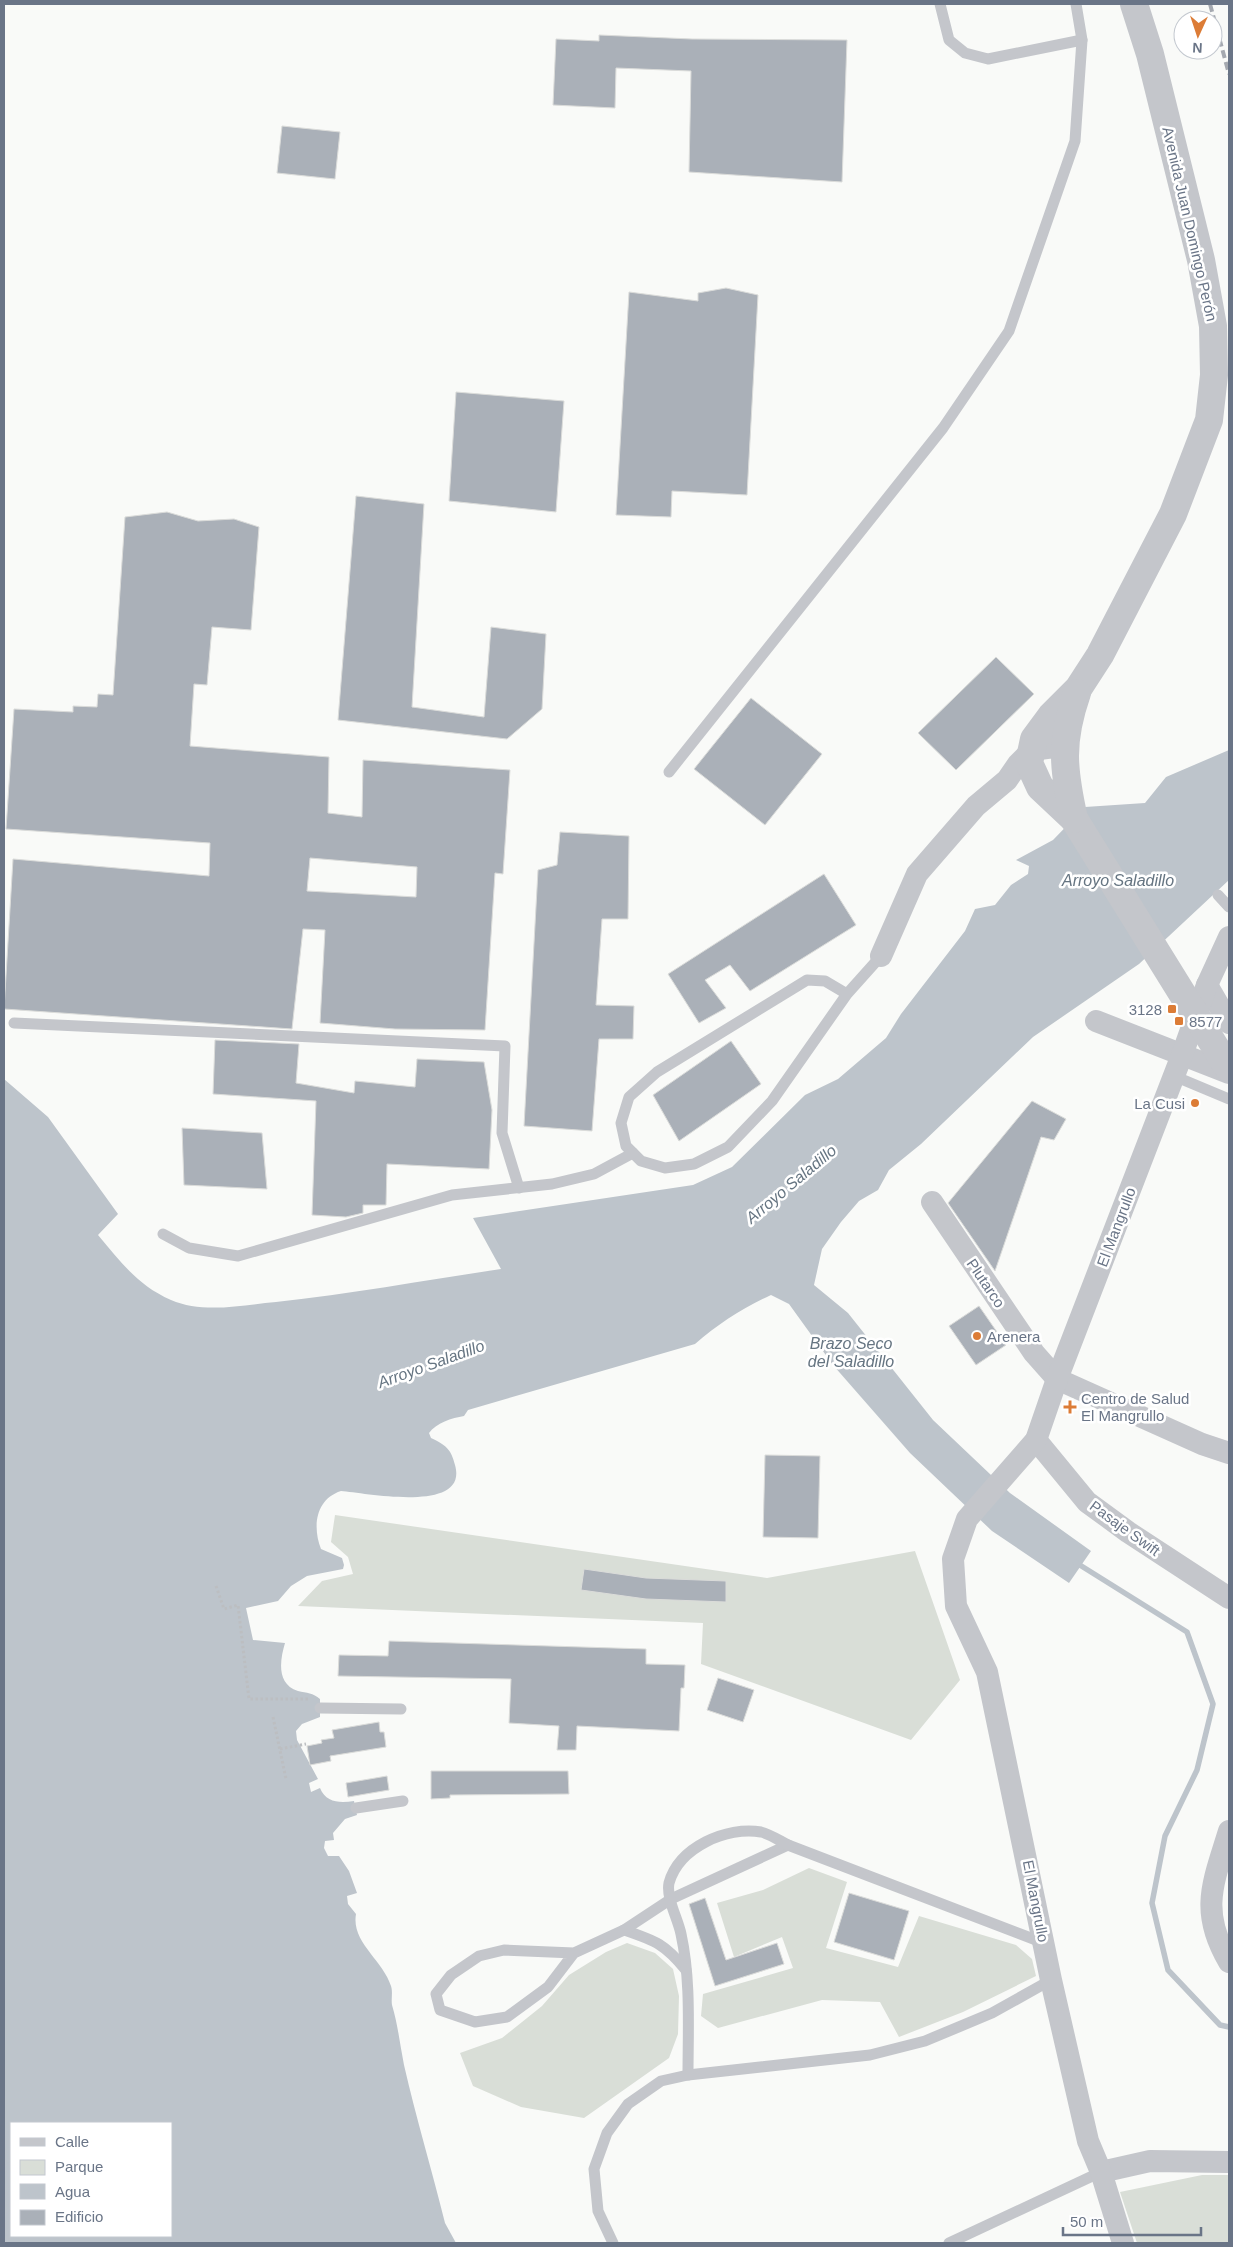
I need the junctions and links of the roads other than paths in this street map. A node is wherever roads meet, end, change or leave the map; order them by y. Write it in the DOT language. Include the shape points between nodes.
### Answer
graph roads {
  1 [pos="940,4"];
  2 [pos="1076,4"];
  3 [pos="1134,4"];
  4 [pos="1082,40"];
  5 [pos="1078,688"];
  6 [pos="1032,750"];
  7 [pos="1064,760"];
  8 [pos="669,772"];
  9 [pos="1036,777"];
  10 [pos="1007,780"];
  11 [pos="1074,819"];
  12 [pos="1218,896"];
  13 [pos="1229,907"];
  14 [pos="1229,936"];
  15 [pos="882,956"];
  16 [pos="1207,985"];
  17 [pos="847,994"];
  18 [pos="1196,1014"];
  19 [pos="1096,1022"];
  20 [pos="14,1023"];
  21 [pos="1229,1023"];
  22 [pos="1182,1055"];
  23 [pos="1229,1070"];
  24 [pos="1229,1074"];
  25 [pos="1174,1076"];
  26 [pos="1229,1099"];
  27 [pos="633,1153"];
  28 [pos="519,1188"];
  29 [pos="932,1202"];
  30 [pos="163,1234"];
  31 [pos="1057,1379"];
  32 [pos="1036,1440"];
  33 [pos="1229,1453"];
  34 [pos="1228,1595"];
  35 [pos="320,1708"];
  36 [pos="402,1709"];
  37 [pos="403,1801"];
  38 [pos="356,1808"];
  39 [pos="1229,1831"];
  40 [pos="788,1846"];
  41 [pos="671,1900"];
  42 [pos="624,1930"];
  43 [pos="1044,1943"];
  44 [pos="574,1953"];
  45 [pos="1229,1962"];
  46 [pos="687,1970"];
  47 [pos="1051,1980"];
  48 [pos="688,2075"];
  49 [pos="1229,2162"];
  50 [pos="1102,2172"];
  51 [pos="613,2243"];
  52 [pos="950,2243"];
  53 [pos="1124,2243"];
  1 -- 4 [label="lane" via="949,40 965,53 988,59"];
  2 -- 4 [label="lane"];
  3 -- 5 [label="street, Avenida Juan Domingo Perón" via="1150,54 1201,260 1213,326 1214,375 1209,420 1172,514 1100,655"];
  4 -- 8 [label="lane" via="1075,141 1009,331 943,428"];
  5 -- 6 [label="street, Avenida Juan Domingo Perón" via="1051,716 1034,739"];
  5 -- 7 [label="street, Avenida Juan Domingo Perón" via="1070,713"];
  6 -- 7 [label="street" via="1054,747"];
  6 -- 9 [label="street" via="1029,763"];
  6 -- 10 [label="street"];
  7 -- 9 [label="street" via="1048,776"];
  7 -- 11 [label="street, Avenida Juan Domingo Perón"];
  9 -- 10 [label="street"];
  9 -- 11 [label="street" via="1040,787"];
  10 -- 15 [label="street" via="976,806 917,874"];
  11 -- 18 [label="street"];
  12 -- 13 [label="lane"];
  14 -- 16 [label="street, El Mangrullo"];
  15 -- 17 [label="lane"];
  16 -- 18 [label="street, El Mangrullo"];
  16 -- 21 [label="street"];
  17 -- 27 [label="lane" via="772,1101 728,1147 694,1164 665,1168 641,1161"];
  17 -- 27 [label="lane" via="825,981 807,980 657,1072 629,1097 621,1123 626,1146"];
  18 -- 22 [label="street, El Mangrullo"];
  18 -- 23 [label="street"];
  19 -- 22 [label="street"];
  20 -- 28 [label="lane" via="506,1046 502,1133"];
  22 -- 24 [label="street"];
  22 -- 25 [label="street, El Mangrullo"];
  25 -- 26 [label="lane"];
  25 -- 31 [label="street, El Mangrullo"];
  27 -- 28 [label="lane" via="594,1174"];
  28 -- 30 [label="lane" via="452,1195 238,1256 189,1248"];
  29 -- 31 [label="street, Plutarco" via="1034,1353"];
  31 -- 32 [label="street, El Mangrullo"];
  31 -- 33 [label="street, Plutarco"];
  32 -- 34 [label="street, Pasaje Swift" via="1088,1502 1128,1532"];
  32 -- 43 [label="street, El Mangrullo" via="967,1519 954,1559 956,1606 987,1672"];
  35 -- 36 [label="lane"];
  37 -- 38 [label="lane"];
  39 -- 45 [label="street" via="1212,1885 1211,1912 1217,1941"];
  40 -- 41 [label="lane"];
  40 -- 41 [label="lane" via="762,1832 735,1831 701,1845 677,1864 669,1885"];
  40 -- 43 [label="lane"];
  41 -- 42 [label="lane"];
  41 -- 46 [label="lane"];
  42 -- 44 [label="lane"];
  42 -- 46 [label="lane" via="669,1949"];
  43 -- 47 [label="street, El Mangrullo"];
  44 -- 44 [label="lane" via="504,1950 479,1956 451,1975 436,1994 440,2010 475,2022 507,2017 548,1987"];
  46 -- 48 [label="lane"];
  47 -- 48 [label="lane" via="992,2013 925,2041 870,2055"];
  47 -- 50 [label="street, El Mangrullo" via="1088,2141"];
  48 -- 51 [label="lane" via="661,2081 628,2104 607,2133 594,2169 598,2211"];
  49 -- 50 [label="street" via="1150,2161"];
  50 -- 52 [label="lane"];
  50 -- 53 [label="street, El Mangrullo"];
}
